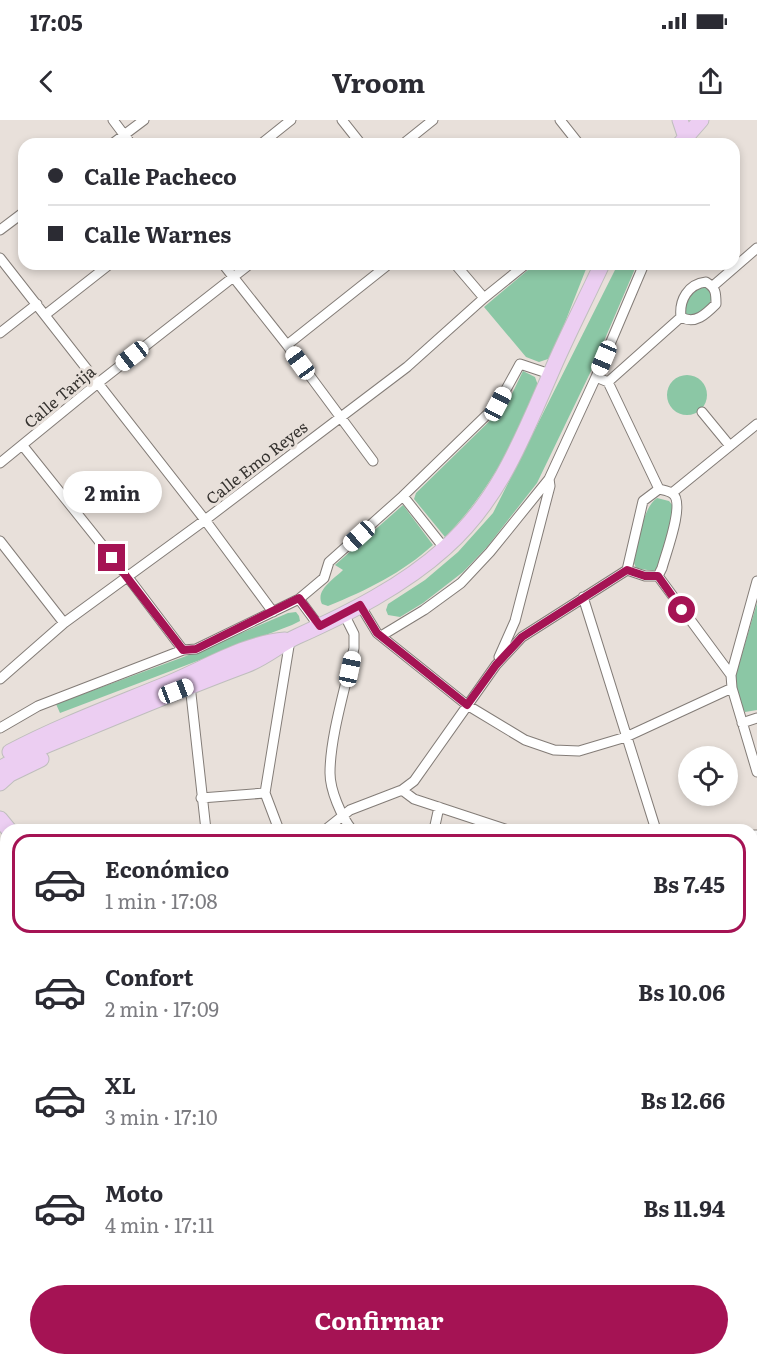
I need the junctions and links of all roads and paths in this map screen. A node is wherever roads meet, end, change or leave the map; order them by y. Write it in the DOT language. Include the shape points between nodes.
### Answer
graph roads {
  1 [pos="113,120"];
  2 [pos="144,120"];
  3 [pos="291,120"];
  4 [pos="342,120"];
  5 [pos="433,120"];
  6 [pos="560,120"];
  7 [pos="680,120"];
  8 [pos="700,120"];
  9 [pos="124,135"];
  10 [pos="120,138"];
  11 [pos="126,138"];
  12 [pos="268,138"];
  13 [pos="356,138"];
  14 [pos="410,138"];
  15 [pos="574,138"];
  16 [pos="684,138"];
  17 [pos="688,138"];
  18 [pos="18,216"];
  19 [pos="0,230"];
  20 [pos="757,248"];
  21 [pos="0,258"];
  22 [pos="740,263"];
  23 [pos="102,270"];
  24 [pos="227,270"];
  25 [pos="243,270"];
  26 [pos="381,270"];
  27 [pos="460,270"];
  28 [pos="519,270"];
  29 [pos="599,270"];
  30 [pos="641,270"];
  31 [pos="732,270"];
  32 [pos="233,278"];
  33 [pos="714,286"];
  34 [pos="484,298"];
  35 [pos="37,304"];
  36 [pos="45,315"];
  37 [pos="681,317"];
  38 [pos="0,333"];
  39 [pos="287,345"];
  40 [pos="550,374"];
  41 [pos="596,377"];
  42 [pos="98,382"];
  43 [pos="608,382"];
  44 [pos="702,412"];
  45 [pos="339,417"];
  46 [pos="757,424"];
  47 [pos="22,446"];
  48 [pos="730,446"];
  49 [pos="373,461"];
  50 [pos="0,463"];
  51 [pos="549,479"];
  52 [pos="659,489"];
  53 [pos="672,493"];
  54 [pos="403,496"];
  55 [pos="205,520"];
  56 [pos="0,541"];
  57 [pos="445,549"];
  58 [pos="627,570"];
  59 [pos="127,576"];
  60 [pos="658,576"];
  61 [pos="757,583"];
  62 [pos="583,597"];
  63 [pos="299,598"];
  64 [pos="360,605"];
  65 [pos="273,612"];
  66 [pos="344,614"];
  67 [pos="64,623"];
  68 [pos="320,626"];
  69 [pos="381,636"];
  70 [pos="290,640"];
  71 [pos="183,650"];
  72 [pos="246,658"];
  73 [pos="496,665"];
  74 [pos="2,675"];
  75 [pos="730,675"];
  76 [pos="732,688"];
  77 [pos="180,689"];
  78 [pos="467,705"];
  79 [pos="757,717"];
  80 [pos="742,723"];
  81 [pos="0,728"];
  82 [pos="626,737"];
  83 [pos="0,746"];
  84 [pos="0,758"];
  85 [pos="0,770"];
  86 [pos="757,772"];
  87 [pos="0,783"];
  88 [pos="402,790"];
  89 [pos="265,793"];
  90 [pos="201,798"];
  91 [pos="439,807"];
  92 [pos="342,817"];
  93 [pos="205,824"];
  94 [pos="277,824"];
  95 [pos="333,824"];
  96 [pos="347,824"];
  97 [pos="435,824"];
  98 [pos="490,824"];
  99 [pos="655,824"];
  1 -- 9 [label="street"];
  2 -- 9 [label="street"];
  3 -- 12 [label="street"];
  4 -- 13 [label="street"];
  5 -- 14 [label="street"];
  6 -- 15 [label="street"];
  7 -- 16 [label="main road"];
  8 -- 17 [label="main road"];
  9 -- 10 [label="street"];
  9 -- 11 [label="street"];
  18 -- 19 [label="street"];
  20 -- 22 [label="street"];
  21 -- 35 [label="street"];
  23 -- 36 [label="street"];
  24 -- 32 [label="street"];
  25 -- 32 [label="street, Calle Tarija"];
  26 -- 39 [label="street"];
  27 -- 34 [label="street"];
  28 -- 34 [label="street, Calle Emo Reyes"];
  29 -- 40 [label="main road"];
  30 -- 41 [label="street"];
  31 -- 33 [label="street"];
  32 -- 39 [label="street"];
  32 -- 42 [label="street, Calle Tarija"];
  33 -- 37 [label="street" via="697,283 688,291 681,303"];
  33 -- 37 [label="street" via="716,304 694,321"];
  34 -- 45 [label="street, Calle Emo Reyes" via="407,367"];
  35 -- 36 [label="street"];
  35 -- 38 [label="street"];
  36 -- 42 [label="street"];
  37 -- 43 [label="street"];
  39 -- 45 [label="street"];
  40 -- 54 [label="street" via="520,364 498,404"];
  40 -- 57 [label="main road" via="496,490"];
  41 -- 43 [label="street"];
  41 -- 51 [label="street"];
  42 -- 47 [label="street, Calle Tarija"];
  42 -- 55 [label="street"];
  43 -- 52 [label="street"];
  44 -- 48 [label="street"];
  45 -- 49 [label="street"];
  45 -- 55 [label="street, Calle Emo Reyes"];
  46 -- 48 [label="street"];
  47 -- 50 [label="street, Calle Tarija"];
  47 -- 59 [label="street"];
  48 -- 53 [label="street"];
  51 -- 69 [label="street" via="461,583"];
  51 -- 73 [label="street" via="515,621"];
  52 -- 53 [label="street"];
  52 -- 58 [label="street" via="643,501"];
  53 -- 60 [label="street" via="677,511"];
  54 -- 57 [label="street"];
  54 -- 63 [label="street" via="329,562 324,578"];
  55 -- 59 [label="street, Calle Emo Reyes"];
  55 -- 65 [label="street"];
  56 -- 67 [label="street"];
  57 -- 64 [label="main road" via="407,578"];
  58 -- 60 [label="street"];
  58 -- 62 [label="street"];
  59 -- 67 [label="street, Calle Emo Reyes"];
  59 -- 71 [label="street"];
  60 -- 75 [label="street"];
  61 -- 75 [label="street"];
  62 -- 73 [label="street" via="522,637"];
  62 -- 82 [label="street"];
  63 -- 65 [label="street"];
  63 -- 68 [label="street"];
  64 -- 66 [label="main road"];
  64 -- 69 [label="street"];
  65 -- 71 [label="street" via="196,649"];
  66 -- 68 [label="main road"];
  66 -- 92 [label="street" via="354,634 354,648 330,776"];
  67 -- 74 [label="street, Calle Emo Reyes"];
  68 -- 70 [label="main road"];
  69 -- 78 [label="street"];
  70 -- 72 [label="main road"];
  70 -- 89 [label="street"];
  71 -- 81 [label="street" via="38,706"];
  72 -- 77 [label="main road"];
  72 -- 77 [label="main road"];
  72 -- 83 [label="main road" via="221,655"];
  73 -- 78 [label="street"];
  75 -- 76 [label="street"];
  76 -- 80 [label="street"];
  76 -- 82 [label="street"];
  77 -- 84 [label="main road" via="33,740"];
  77 -- 85 [label="main road" via="28,754"];
  77 -- 87 [label="main road" via="10,774"];
  77 -- 90 [label="street"];
  78 -- 82 [label="street" via="525,740 554,750 579,751"];
  78 -- 88 [label="street" via="414,781"];
  79 -- 80 [label="street"];
  80 -- 86 [label="street"];
  82 -- 99 [label="street"];
  88 -- 91 [label="street" via="414,799"];
  88 -- 92 [label="street" via="350,810"];
  89 -- 90 [label="street"];
  89 -- 94 [label="street"];
  90 -- 93 [label="street"];
  91 -- 97 [label="street"];
  91 -- 98 [label="street"];
  92 -- 95 [label="street"];
  92 -- 96 [label="street"];
}
